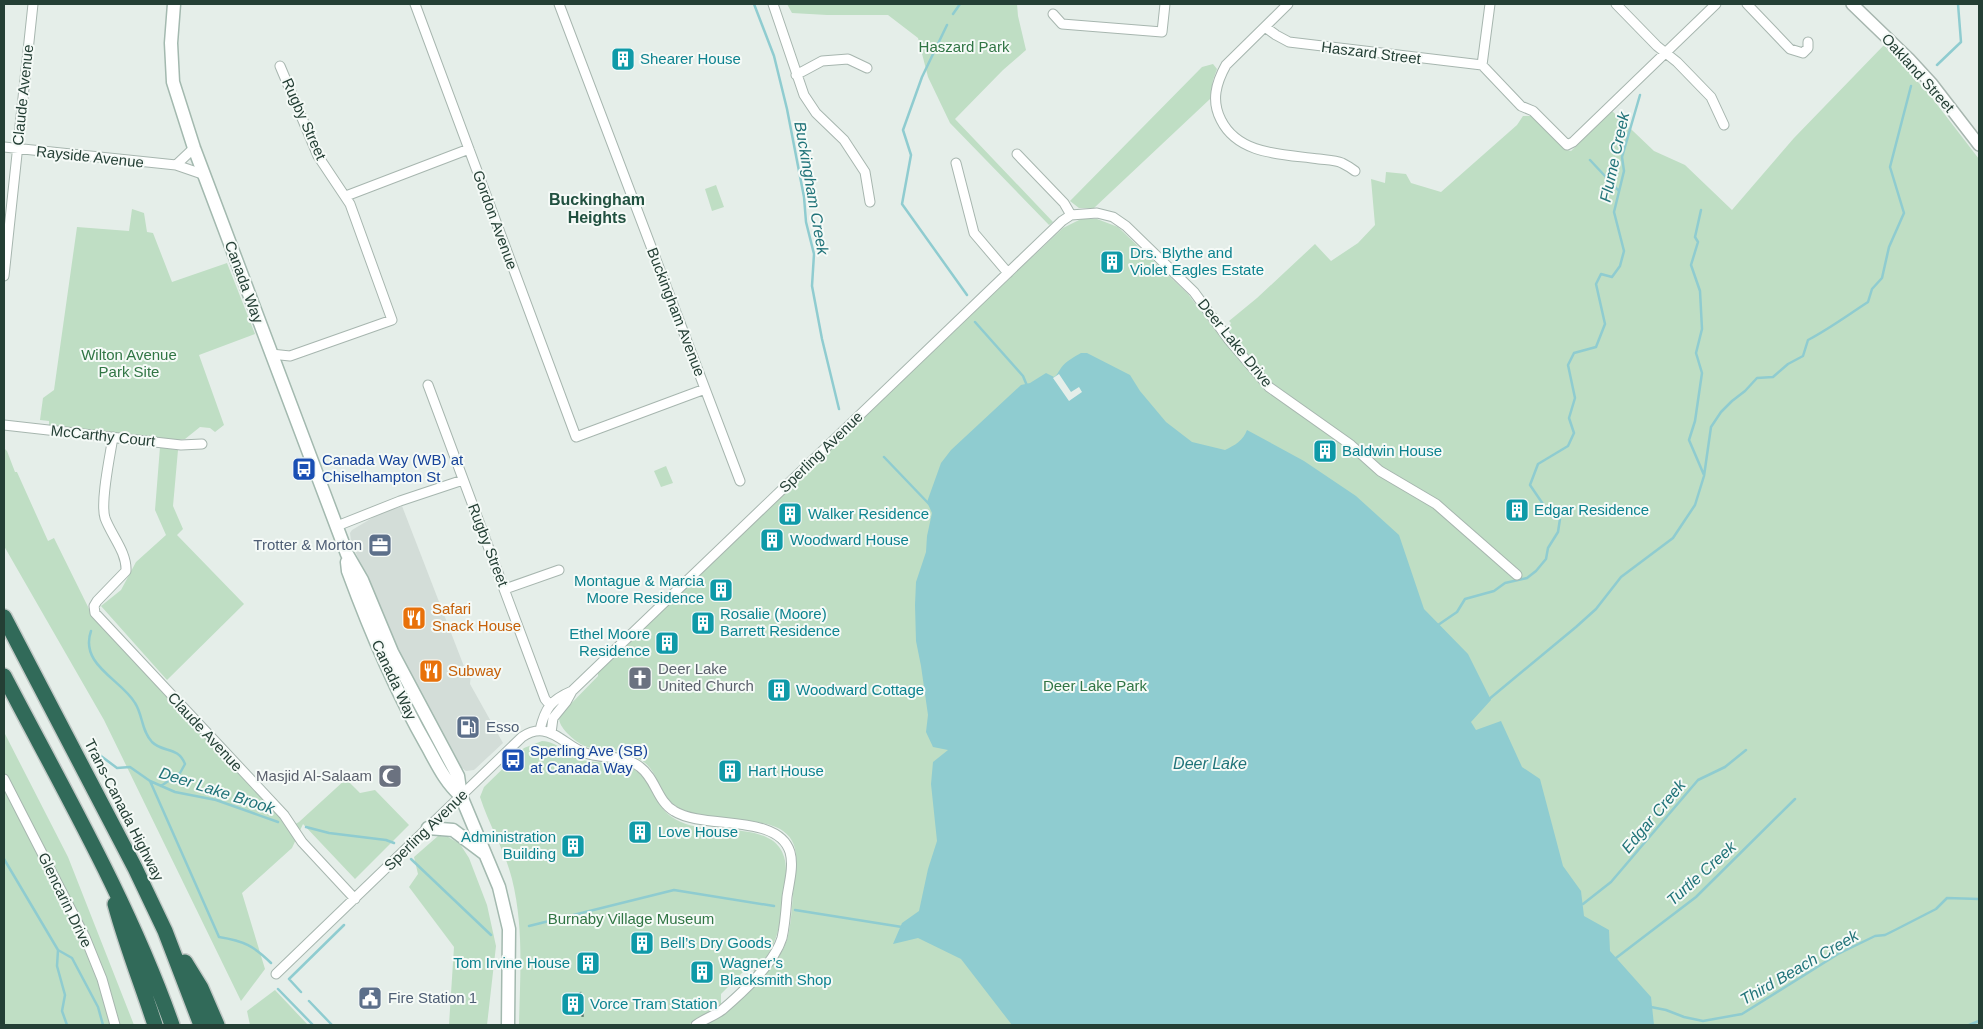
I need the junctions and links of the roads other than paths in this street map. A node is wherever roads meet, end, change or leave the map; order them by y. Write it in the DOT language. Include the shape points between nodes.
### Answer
graph roads {
  1 [pos="34,4"];
  2 [pos="174,4"];
  3 [pos="414,4"];
  4 [pos="559,4"];
  5 [pos="773,4"];
  6 [pos="1165,4"];
  7 [pos="1288,4"];
  8 [pos="1490,4"];
  9 [pos="1616,4"];
  10 [pos="1716,4"];
  11 [pos="1747,4"];
  12 [pos="1852,4"];
  13 [pos="1053,14"];
  14 [pos="1265,26"];
  15 [pos="1808,42"];
  16 [pos="1666,52"];
  17 [pos="1482,65"];
  18 [pos="280,66"];
  19 [pos="867,68"];
  20 [pos="796,75"];
  21 [pos="1724,125"];
  22 [pos="1979,145"];
  23 [pos="4,147"];
  24 [pos="194,148"];
  25 [pos="17,149"];
  26 [pos="468,149"];
  27 [pos="1018,154"];
  28 [pos="956,164"];
  29 [pos="176,165"];
  30 [pos="1355,171"];
  31 [pos="205,175"];
  32 [pos="346,196"];
  33 [pos="870,202"];
  34 [pos="1071,215"];
  35 [pos="1008,273"];
  36 [pos="4,276"];
  37 [pos="271,354"];
  38 [pos="428,385"];
  39 [pos="705,389"];
  40 [pos="4,425"];
  41 [pos="112,437"];
  42 [pos="202,444"];
  43 [pos="463,480"];
  44 [pos="740,481"];
  45 [pos="337,526"];
  46 [pos="559,570"];
  47 [pos="1517,575"];
  48 [pos="505,589"];
  49 [pos="4,617"];
  50 [pos="4,676"];
  51 [pos="572,691"];
  52 [pos="550,705"];
  53 [pos="540,730"];
  54 [pos="551,733"];
  55 [pos="4,779"];
  56 [pos="461,796"];
  57 [pos="428,828"];
  58 [pos="487,856"];
  59 [pos="105,869"];
  60 [pos="355,899"];
  61 [pos="165,931"];
  62 [pos="276,974"];
  63 [pos="115,1025"];
  64 [pos="154,1025"];
  65 [pos="172,1025"];
  66 [pos="201,1025"];
  67 [pos="217,1025"];
  68 [pos="508,1025"];
  69 [pos="696,1025"];
  1 -- 25 [label="street, Claude Avenue"];
  2 -- 24 [label="main road, Canada Way" via="173,82"];
  3 -- 26 [label="street, Gordon Avenue"];
  4 -- 39 [label="street, Buckingham Avenue"];
  5 -- 20 [label="street"];
  6 -- 13 [label="street" via="1162,32 1062,24"];
  7 -- 14 [label="street"];
  8 -- 17 [label="street"];
  9 -- 16 [label="street"];
  10 -- 16 [label="street"];
  11 -- 15 [label="street" via="1790,49 1803,53"];
  12 -- 22 [label="street, Oakland Street" via="1932,84"];
  14 -- 17 [label="street, Haszard Street" via="1289,42"];
  14 -- 30 [label="street" via="1226,66 1217,83 1217,112 1224,125 1246,146 1337,161"];
  16 -- 17 [label="street" via="1567,145 1534,111 1521,106"];
  16 -- 21 [label="street" via="1710,96"];
  18 -- 32 [label="street, Rugby Street" via="318,156"];
  19 -- 20 [label="street" via="848,59 822,61"];
  20 -- 33 [label="street" via="816,113 844,140 865,172"];
  23 -- 25 [label="street, Rayside Avenue"];
  24 -- 29 [label="street"];
  24 -- 31 [label="main road, Canada Way"];
  25 -- 29 [label="street, Rayside Avenue"];
  25 -- 36 [label="street, Claude Avenue"];
  26 -- 32 [label="street"];
  26 -- 39 [label="street, Gordon Avenue" via="576,437"];
  27 -- 34 [label="street" via="1064,203"];
  28 -- 35 [label="street" via="974,233"];
  29 -- 31 [label="street, Rayside Avenue"];
  31 -- 37 [label="main road, Canada Way"];
  32 -- 37 [label="street, Rugby Street" via="392,320 290,356"];
  34 -- 35 [label="street, Sperling Avenue"];
  34 -- 47 [label="street, Deer Lake Drive" via="1104,214 1126,226 1194,292 1269,387 1351,445 1380,470 1436,504"];
  35 -- 51 [label="street, Sperling Avenue"];
  37 -- 45 [label="main road, Canada Way"];
  38 -- 43 [label="street, Rugby Street"];
  39 -- 44 [label="street, Buckingham Avenue"];
  40 -- 41 [label="street, McCarthy Court"];
  41 -- 42 [label="street, McCarthy Court" via="181,445"];
  41 -- 60 [label="street, Claude Avenue" via="105,516 126,562 126,571 97,601 94,610 97,616 284,815 302,842"];
  43 -- 45 [label="street"];
  43 -- 48 [label="street, Rugby Street"];
  45 -- 56 [label="main road, Canada Way" via="358,599 406,708 448,783"];
  46 -- 48 [label="street"];
  48 -- 52 [label="street, Rugby Street"];
  49 -- 61 [label="highway, Trans-Canada Highway" via="136,868"];
  50 -- 59 [label="highway"];
  51 -- 52 [label="street, Sperling Avenue"];
  51 -- 54 [label="street, Sperling Avenue" via="553,718"];
  52 -- 53 [label="street"];
  53 -- 54 [label="street"];
  53 -- 56 [label="street, Sperling Avenue" via="522,737"];
  54 -- 69 [label="street" via="583,752 617,756 634,763 648,774 668,807 680,815 764,828 779,836 788,848 790,876 782,935 775,955 722,1010"];
  55 -- 63 [label="street, Glencarin Drive" via="85,937 102,979"];
  56 -- 57 [label="street, Sperling Avenue"];
  56 -- 58 [label="main road, Canada Way"];
  57 -- 58 [label="main road" via="453,830"];
  57 -- 60 [label="street, Sperling Avenue"];
  58 -- 68 [label="main road, Canada Way" via="499,887 509,929"];
  59 -- 64 [label="highway" via="123,935"];
  59 -- 65 [label="highway" via="137,935"];
  60 -- 62 [label="street, Sperling Avenue"];
  61 -- 66 [label="highway, Trans-Canada Highway"];
  61 -- 67 [label="highway" via="201,988"];
}
